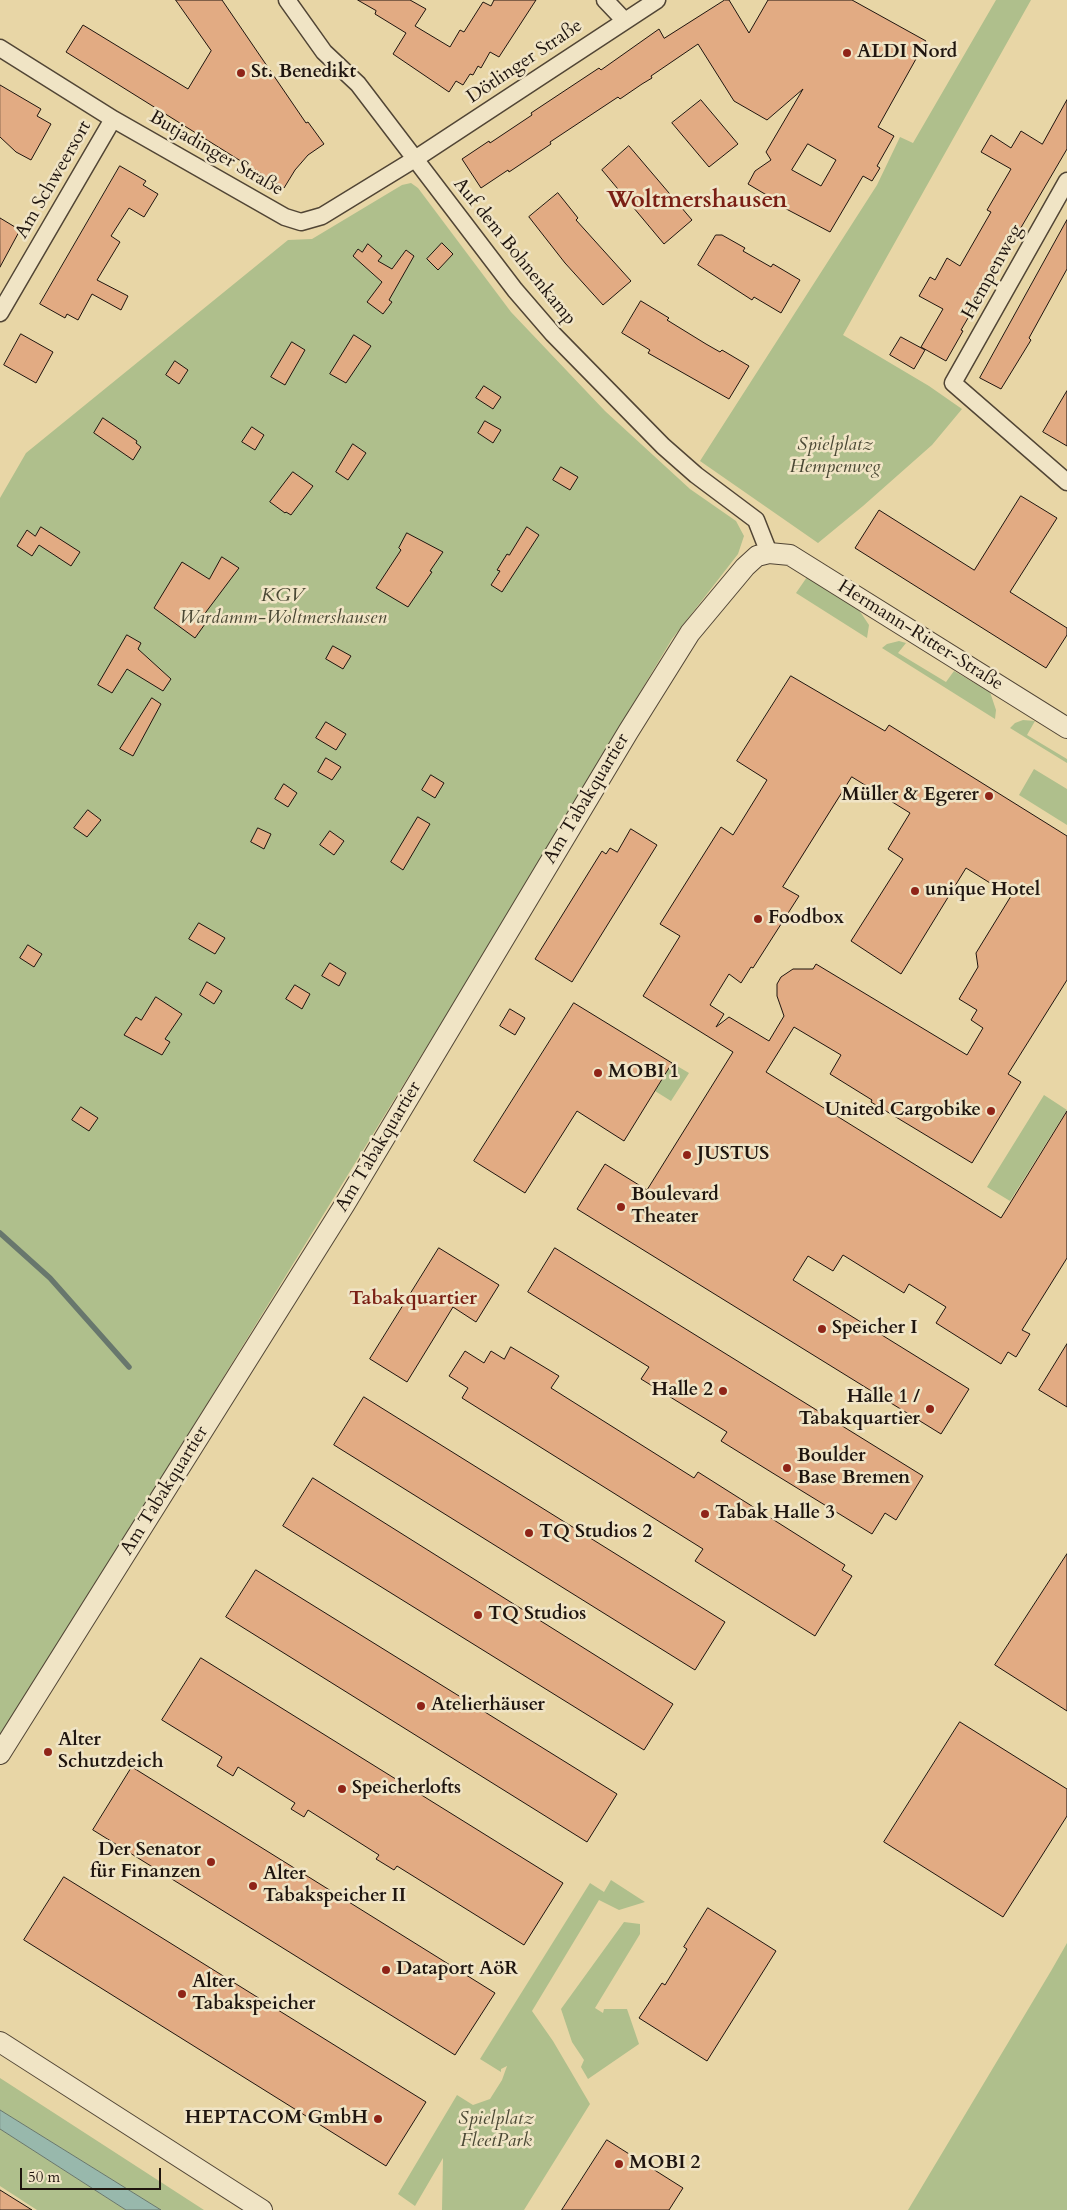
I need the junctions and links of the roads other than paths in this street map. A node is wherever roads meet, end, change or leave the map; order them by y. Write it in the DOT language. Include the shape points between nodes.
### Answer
graph roads {
  1 [pos="287,0"];
  2 [pos="605,0"];
  3 [pos="657,0"];
  4 [pos="624,20"];
  5 [pos="0,48"];
  6 [pos="113,119"];
  7 [pos="415,159"];
  8 [pos="1067,180"];
  9 [pos="0,313"];
  10 [pos="1067,481"];
  11 [pos="770,553"];
  12 [pos="1067,728"];
  13 [pos="0,1754"];
  14 [pos="0,2042"];
  15 [pos="262,2210"];
  1 -- 7 [label="street, Auf dem Bohnenkamp" via="324,52 358,84"];
  2 -- 4 [label="street"];
  3 -- 4 [label="street, Dötlinger Straße"];
  4 -- 7 [label="street, Dötlinger Straße"];
  5 -- 6 [label="street, Butjadinger Straße"];
  6 -- 7 [label="street, Butjadinger Straße" via="285,217 301,222 322,216"];
  6 -- 9 [label="street, Am Schweersort"];
  7 -- 11 [label="street, Auf dem Bohnenkamp" via="515,290 553,334 663,446 756,520"];
  8 -- 10 [label="street, Hempenweg" via="953,383"];
  11 -- 12 [label="street, Hermann-Ritter-Straße" via="790,555"];
  11 -- 13 [label="street, Am Tabakquartier" via="757,556 745,566 690,633 344,1204"];
  14 -- 15 [label="street"];
}
